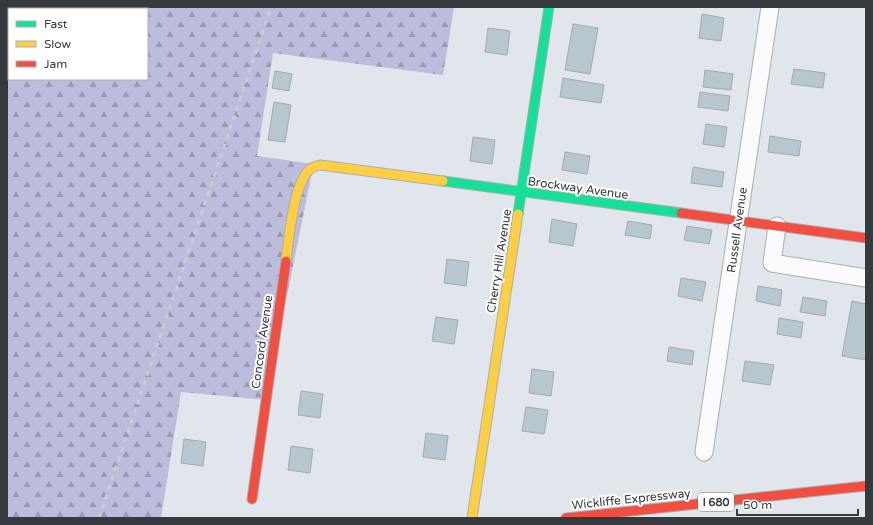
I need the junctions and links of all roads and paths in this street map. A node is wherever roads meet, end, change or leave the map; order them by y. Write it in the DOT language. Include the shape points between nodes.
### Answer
graph roads {
  1 [pos="549,7"];
  2 [pos="770,7"];
  3 [pos="299,190"];
  4 [pos="521,192"];
  5 [pos="738,221"];
  6 [pos="777,226"];
  7 [pos="866,238"];
  8 [pos="866,278"];
  9 [pos="704,452"];
  10 [pos="866,486"];
  11 [pos="252,498"];
  12 [pos="472,518"];
  13 [pos="566,518"];
  1 -- 4 [label="main road, Cherry Hill Avenue"];
  2 -- 5 [label="street, Russell Avenue"];
  3 -- 4 [label="main road, Brockway Avenue" via="305,174 320,165"];
  3 -- 11 [label="main road, Concord Avenue" via="290,230"];
  4 -- 5 [label="main road, Brockway Avenue"];
  4 -- 12 [label="main road, Cherry Hill Avenue"];
  5 -- 6 [label="main road, Brockway Avenue"];
  5 -- 9 [label="street, Russell Avenue"];
  6 -- 7 [label="main road, Brockway Avenue"];
  6 -- 8 [label="street" via="772,263"];
  10 -- 13 [label="main road, Wickliffe Expressway / I 680"];
}
